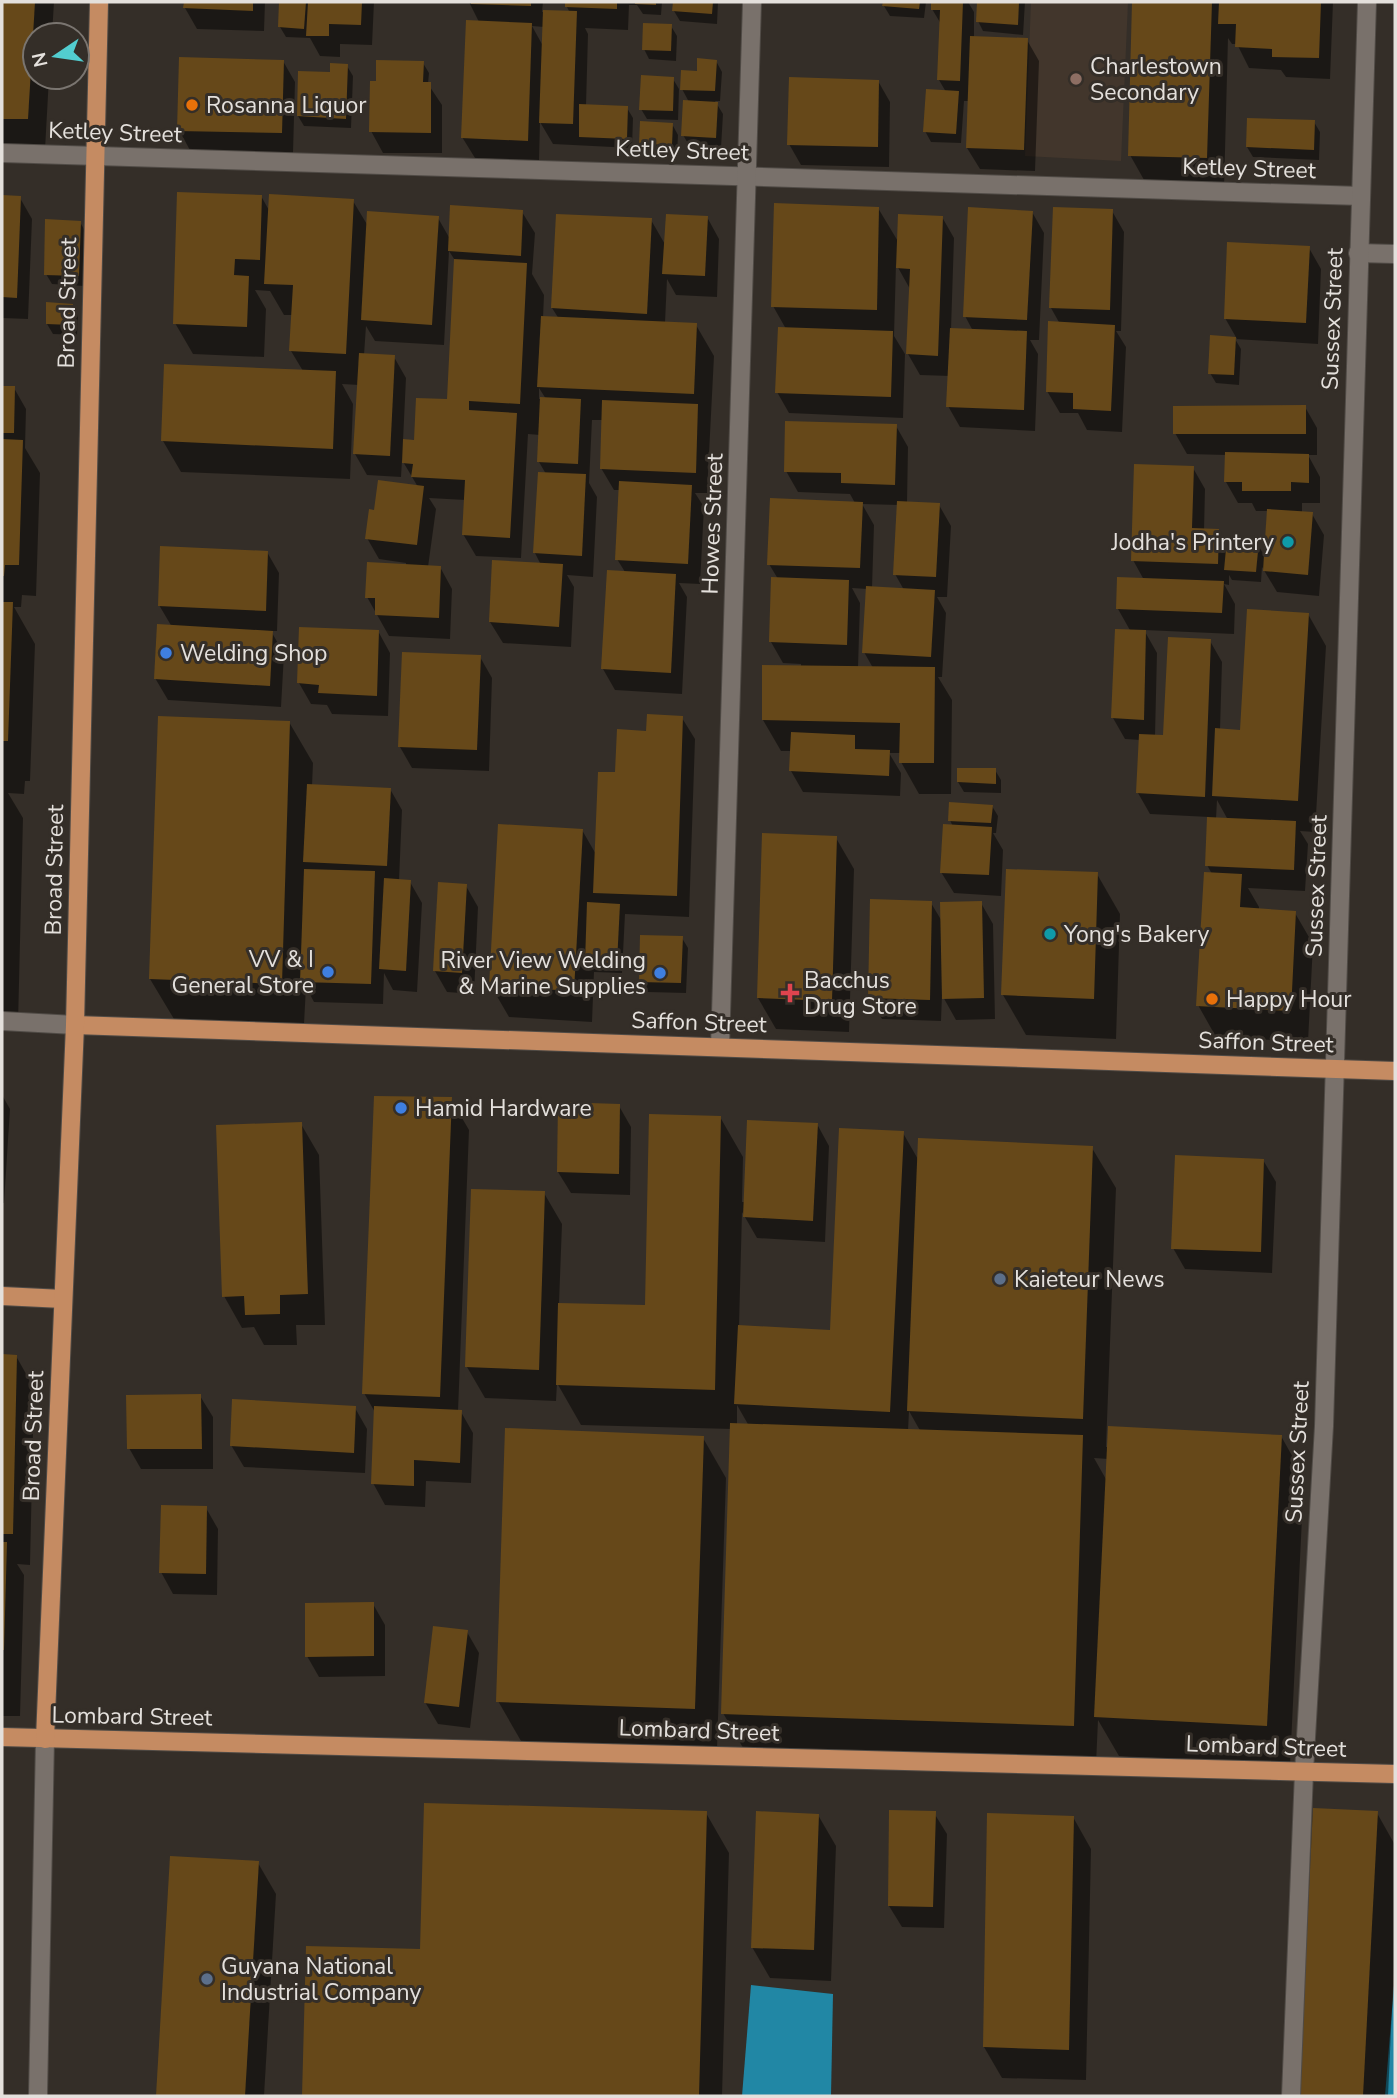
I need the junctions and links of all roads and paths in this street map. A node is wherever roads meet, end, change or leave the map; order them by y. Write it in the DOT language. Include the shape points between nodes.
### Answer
graph roads {
  1 [pos="99,2"];
  2 [pos="752,2"];
  3 [pos="1367,2"];
  4 [pos="2,153"];
  5 [pos="95,156"];
  6 [pos="747,177"];
  7 [pos="1361,196"];
  8 [pos="1359,253"];
  9 [pos="1395,254"];
  10 [pos="2,1021"];
  11 [pos="75,1025"];
  12 [pos="720,1047"];
  13 [pos="1335,1069"];
  14 [pos="1395,1071"];
  15 [pos="2,1296"];
  16 [pos="63,1299"];
  17 [pos="2,1737"];
  18 [pos="45,1739"];
  19 [pos="1304,1772"];
  20 [pos="1395,1774"];
  21 [pos="38,2096"];
  22 [pos="1291,2096"];
  1 -- 5 [label="main road, Broad Street"];
  2 -- 6 [label="street, Howes Street"];
  3 -- 7 [label="street, Sussex Street"];
  4 -- 5 [label="street, Ketley Street"];
  5 -- 6 [label="street, Ketley Street"];
  5 -- 11 [label="main road, Broad Street"];
  6 -- 7 [label="street, Ketley Street"];
  6 -- 12 [label="street, Howes Street"];
  7 -- 8 [label="street, Sussex Street"];
  8 -- 9 [label="street"];
  8 -- 13 [label="street, Sussex Street"];
  10 -- 11 [label="street, Saffon Street"];
  11 -- 12 [label="main road, Saffon Street"];
  11 -- 16 [label="main road, Broad Street"];
  12 -- 13 [label="main road, Saffon Street"];
  13 -- 14 [label="main road, Saffon Street"];
  13 -- 19 [label="street, Sussex Street" via="1324,1426"];
  15 -- 16 [label="main road"];
  16 -- 18 [label="main road, Broad Street"];
  17 -- 18 [label="main road, Lombard Street"];
  18 -- 19 [label="main road, Lombard Street"];
  18 -- 21 [label="street"];
  19 -- 20 [label="main road, Lombard Street"];
  19 -- 22 [label="street, Sussex Street"];
}
